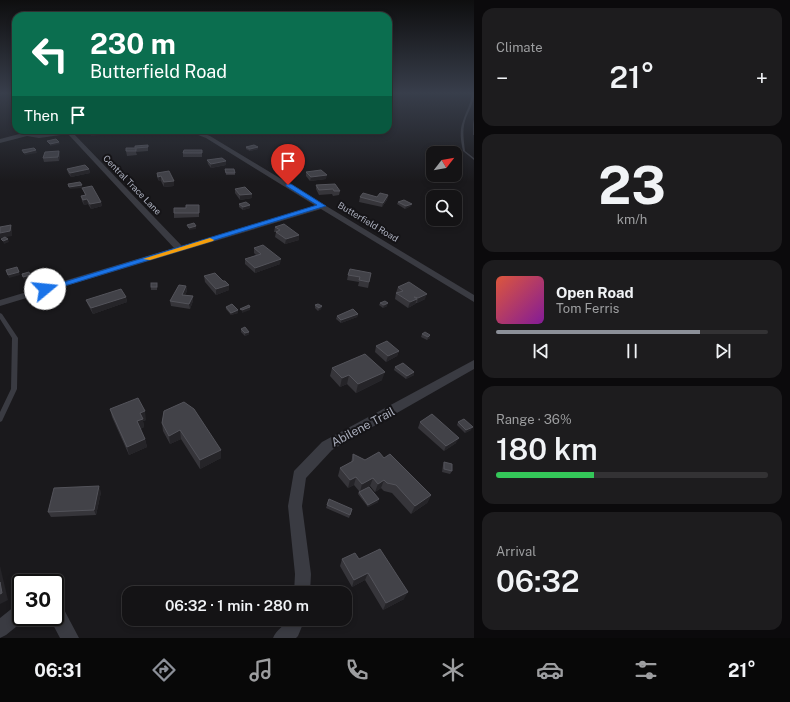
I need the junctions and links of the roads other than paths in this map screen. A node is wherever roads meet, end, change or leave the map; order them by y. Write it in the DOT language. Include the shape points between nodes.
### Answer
graph roads {
  1 [pos="464,123"];
  2 [pos="21,134"];
  3 [pos="32,134"];
  4 [pos="60,134"];
  5 [pos="71,134"];
  6 [pos="202,134"];
  7 [pos="0,135"];
  8 [pos="14,137"];
  9 [pos="0,141"];
  10 [pos="474,159"];
  11 [pos="323,206"];
  12 [pos="180,249"];
  13 [pos="474,299"];
  14 [pos="0,302"];
  15 [pos="0,315"];
  16 [pos="474,364"];
  17 [pos="0,419"];
  18 [pos="302,586"];
  19 [pos="12,619"];
  20 [pos="64,626"];
  21 [pos="293,626"];
  22 [pos="0,629"];
  23 [pos="70,638"];
  24 [pos="282,638"];
  1 -- 10 [label="lane" via="464,151"];
  2 -- 8 [label="street"];
  3 -- 4 [label="street"];
  5 -- 12 [label="street, Central Trace Lane"];
  6 -- 11 [label="street, Butterfield Road"];
  7 -- 8 [label="street"];
  8 -- 9 [label="street"];
  11 -- 12 [label="street"];
  11 -- 13 [label="street, Butterfield Road"];
  12 -- 14 [label="street"];
  15 -- 17 [label="lane" via="15,338 14,389"];
  16 -- 18 [label="street, Abilene Trail" via="327,446 299,474 295,506"];
  19 -- 22 [label="street"];
  20 -- 23 [label="street"];
  21 -- 24 [label="street"];
}
